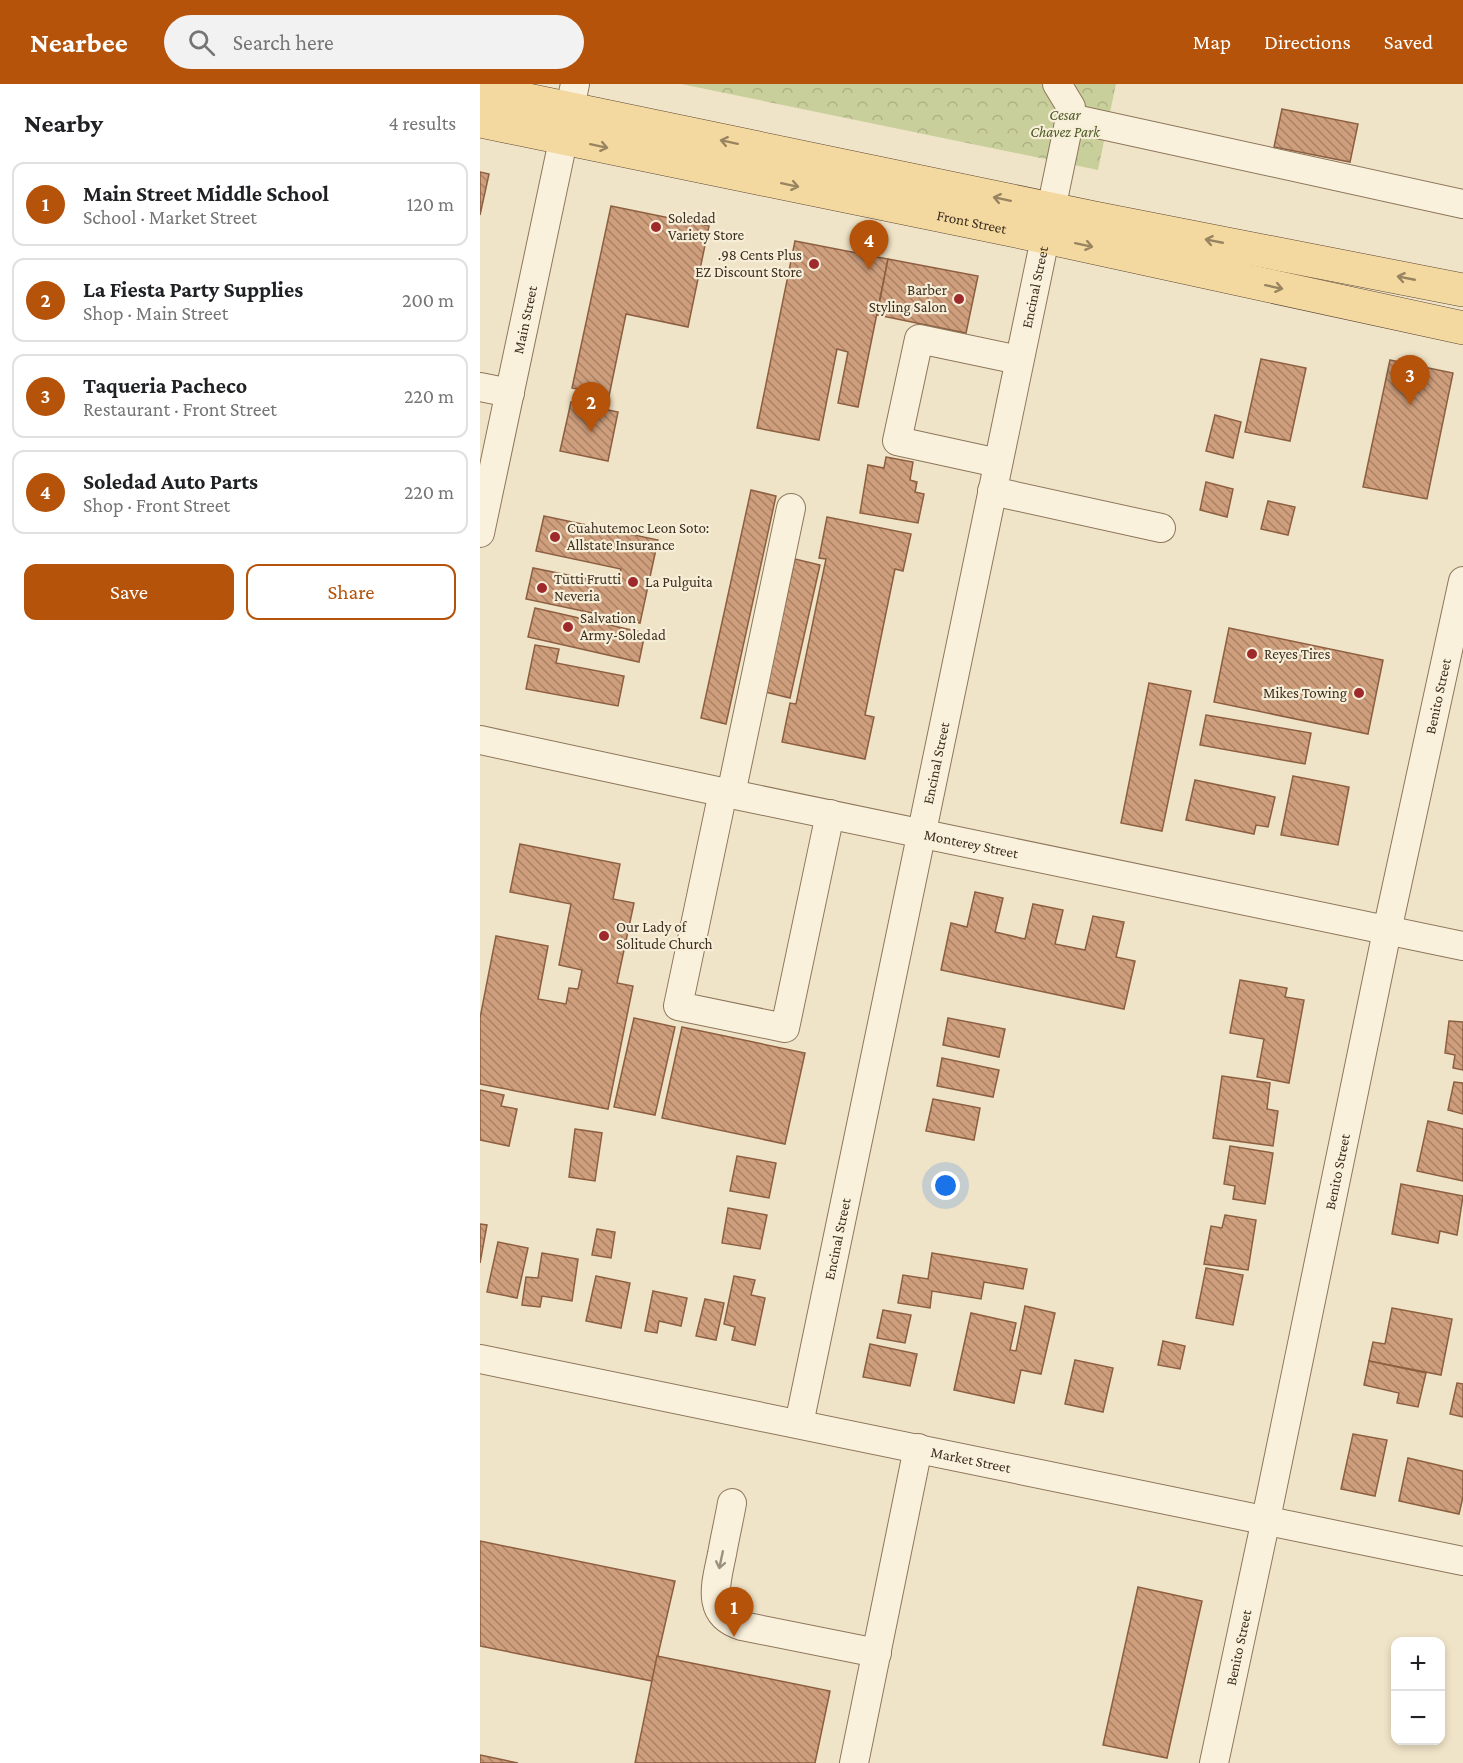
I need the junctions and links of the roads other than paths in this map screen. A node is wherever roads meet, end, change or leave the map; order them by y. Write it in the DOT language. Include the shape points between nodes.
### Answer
graph roads {
  1 [pos="1057,84"];
  2 [pos="480,90"];
  3 [pos="570,110"];
  4 [pos="1070,118"];
  5 [pos="480,122"];
  6 [pos="1463,204"];
  7 [pos="1048,223"];
  8 [pos="1463,290"];
  9 [pos="1463,328"];
  10 [pos="1020,360"];
  11 [pos="480,387"];
  12 [pos="510,393"];
  13 [pos="998,463"];
  14 [pos="992,491"];
  15 [pos="790,508"];
  16 [pos="1161,528"];
  17 [pos="480,533"];
  18 [pos="1463,581"];
  19 [pos="480,740"];
  20 [pos="727,793"];
  21 [pos="830,814"];
  22 [pos="921,832"];
  23 [pos="1387,931"];
  24 [pos="1463,946"];
  25 [pos="480,1359"];
  26 [pos="799,1424"];
  27 [pos="918,1448"];
  28 [pos="732,1503"];
  29 [pos="1266,1519"];
  30 [pos="1463,1561"];
  31 [pos="877,1653"];
  32 [pos="854,1763"];
  33 [pos="1214,1763"];
  1 -- 4 [label="street" via="1071,107"];
  2 -- 3 [label="main road, Front Street"];
  3 -- 5 [label="main road, Front Street"];
  3 -- 7 [label="main road, Front Street"];
  3 -- 12 [label="street, Main Street"];
  4 -- 6 [label="street"];
  4 -- 7 [label="street, Encinal Street"];
  8 -- 7 [label="main road, Front Street, one-way"];
  7 -- 9 [label="main road, Front Street, one-way"];
  7 -- 10 [label="street, Encinal Street"];
  10 -- 13 [label="street, Encinal Street"];
  10 -- 13 [label="street" via="920,339 897,441"];
  11 -- 12 [label="street"];
  12 -- 17 [label="street, Main Street"];
  13 -- 14 [label="street, Encinal Street"];
  14 -- 16 [label="street"];
  14 -- 22 [label="street, Encinal Street"];
  15 -- 20 [label="street"];
  18 -- 23 [label="street, Benito Street"];
  19 -- 20 [label="street, Monterey Street"];
  20 -- 21 [label="street, Monterey Street"];
  20 -- 21 [label="street" via="678,1006 785,1028"];
  21 -- 22 [label="street, Monterey Street"];
  22 -- 23 [label="street, Monterey Street"];
  22 -- 26 [label="street, Encinal Street"];
  23 -- 24 [label="street, Monterey Street"];
  23 -- 29 [label="street, Benito Street"];
  25 -- 26 [label="street, Market Street"];
  26 -- 27 [label="street, Market Street"];
  27 -- 29 [label="street, Market Street"];
  27 -- 31 [label="street"];
  28 -- 31 [label="street, one-way" via="715,1587 716,1599 730,1623"];
  29 -- 30 [label="street, Market Street"];
  29 -- 33 [label="street, Benito Street"];
  31 -- 32 [label="street"];
}
